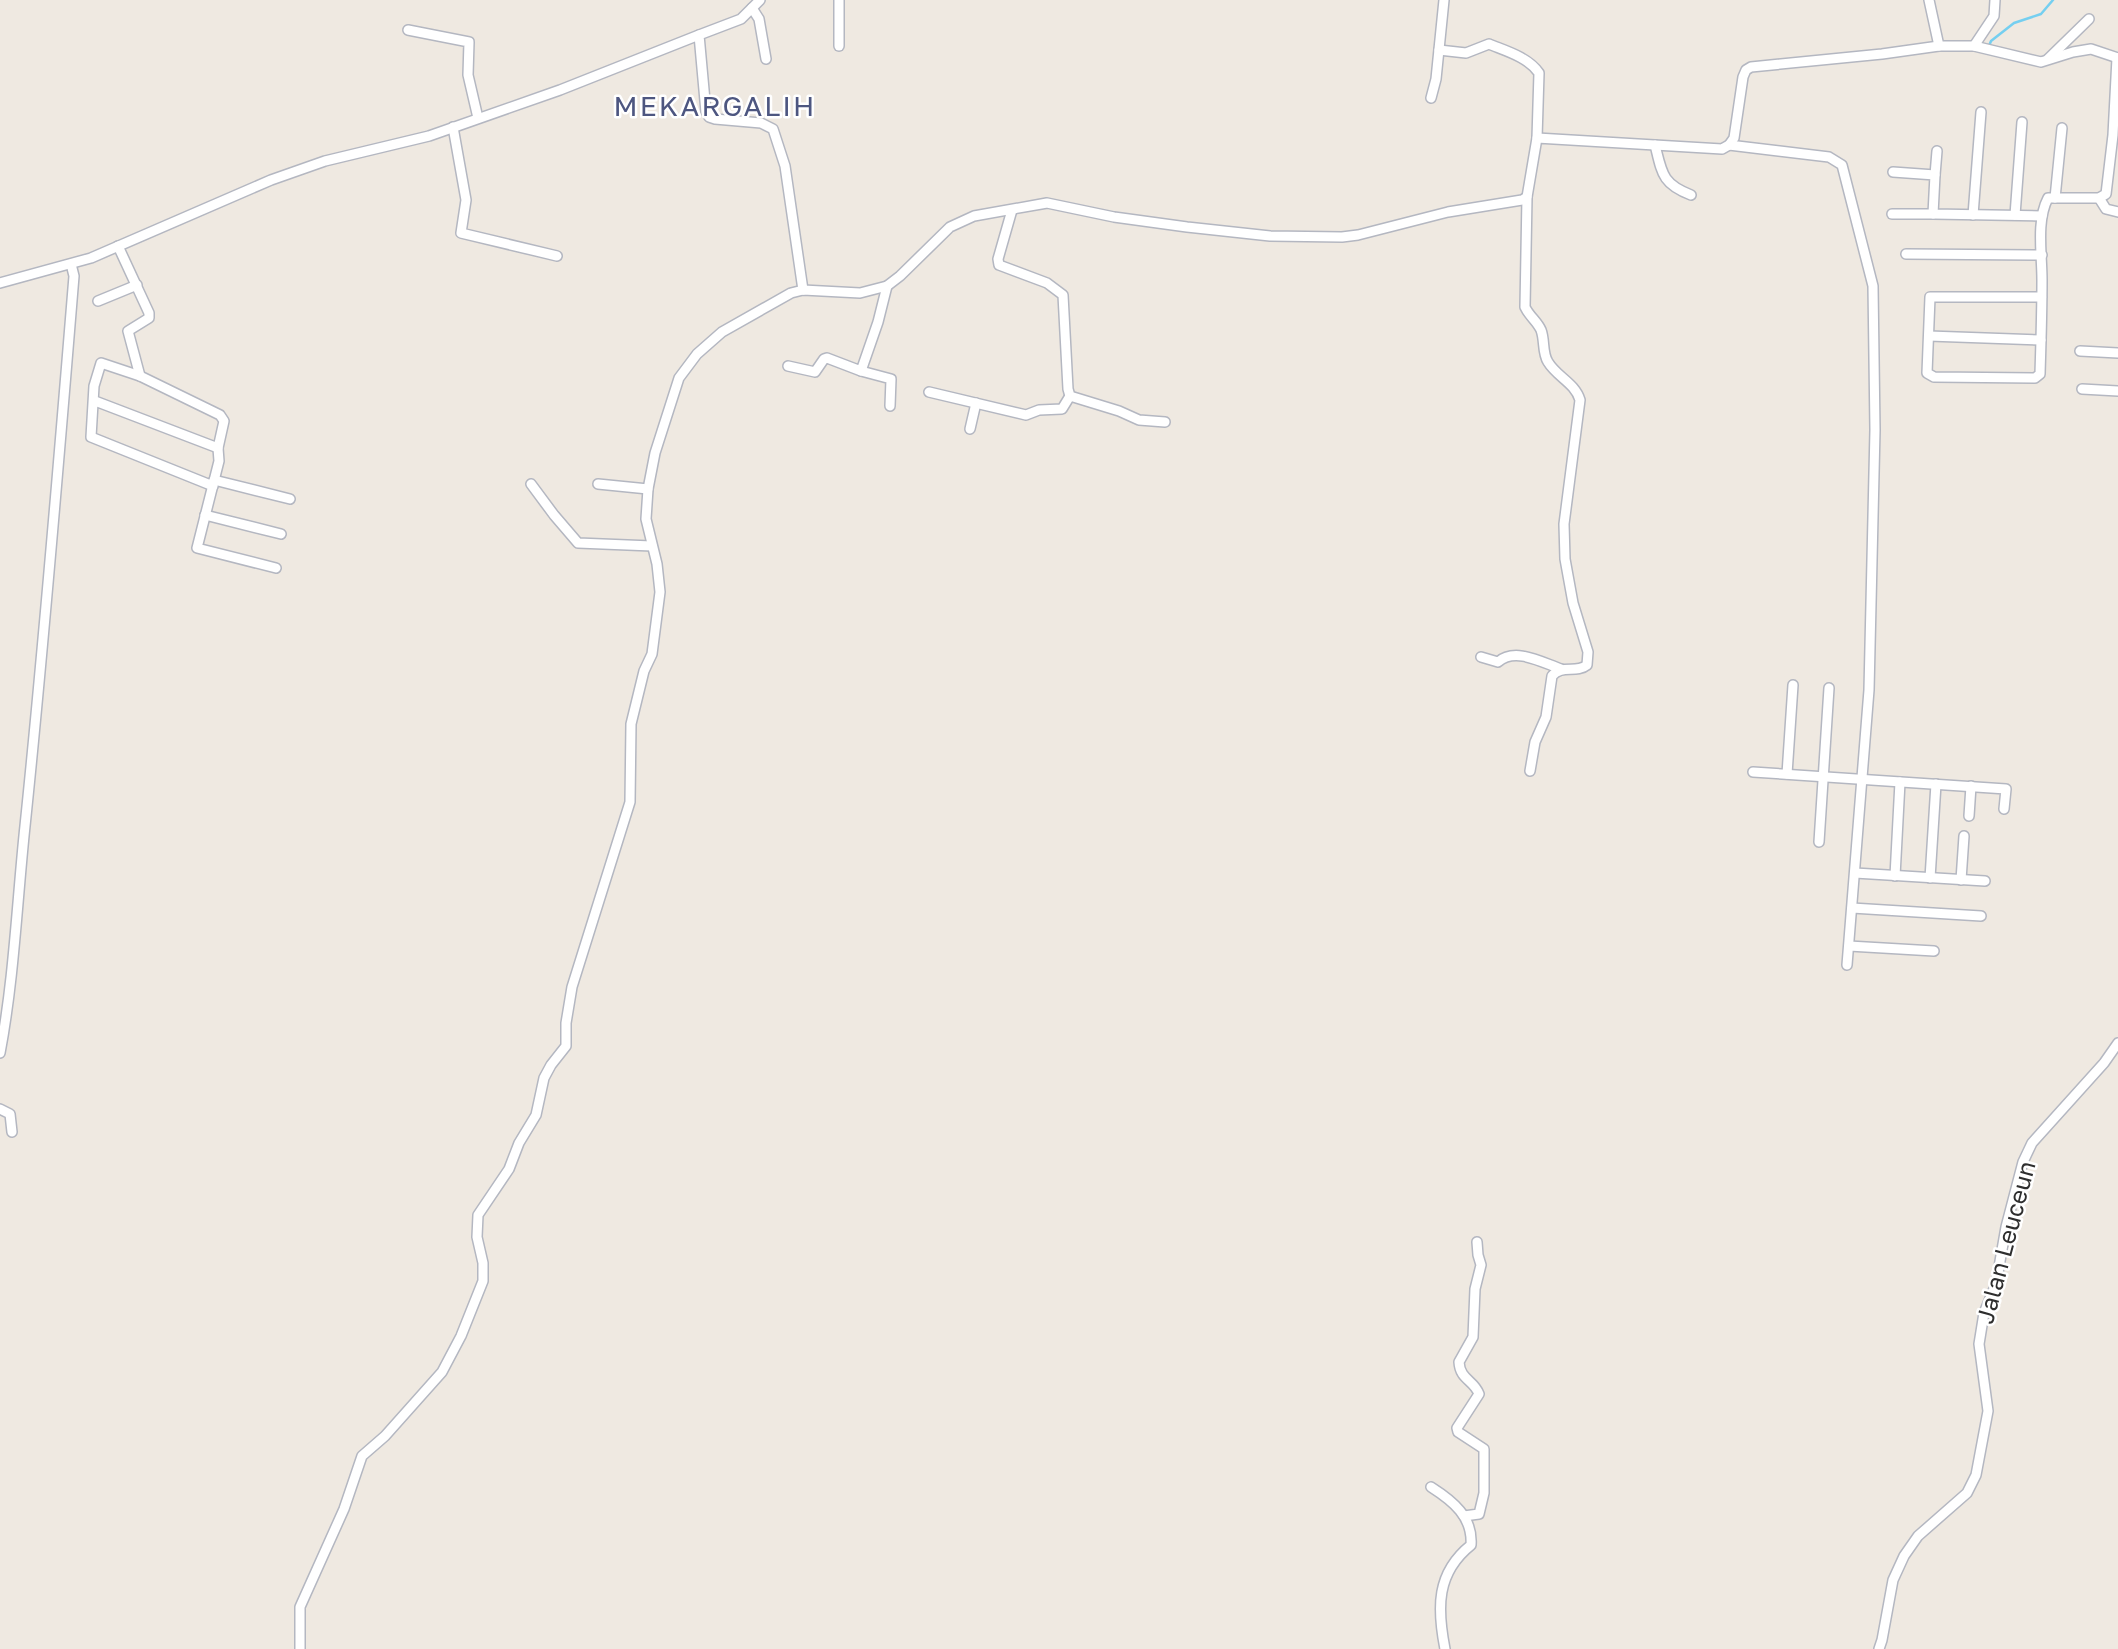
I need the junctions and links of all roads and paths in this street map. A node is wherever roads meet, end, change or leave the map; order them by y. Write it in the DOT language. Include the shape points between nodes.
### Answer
graph roads {
  1 [pos="760,0"];
  2 [pos="839,0"];
  3 [pos="1444,0"];
  4 [pos="1930,0"];
  5 [pos="1995,0"];
  6 [pos="752,8"];
  7 [pos="2089,19"];
  8 [pos="408,30"];
  9 [pos="699,35"];
  10 [pos="839,46"];
  11 [pos="1974,46"];
  12 [pos="1939,47"];
  13 [pos="1439,50"];
  14 [pos="2118,58"];
  15 [pos="766,59"];
  16 [pos="2047,61"];
  17 [pos="1431,98"];
  18 [pos="2116,99"];
  19 [pos="1981,112"];
  20 [pos="478,118"];
  21 [pos="2022,122"];
  22 [pos="453,127"];
  23 [pos="2062,128"];
  24 [pos="2115,135"];
  25 [pos="1537,138"];
  26 [pos="1655,145"];
  27 [pos="1730,145"];
  28 [pos="1937,151"];
  29 [pos="1893,172"];
  30 [pos="2113,173"];
  31 [pos="1935,175"];
  32 [pos="1691,195"];
  33 [pos="1527,197"];
  34 [pos="2055,198"];
  35 [pos="2099,198"];
  36 [pos="1012,210"];
  37 [pos="2118,212"];
  38 [pos="1892,214"];
  39 [pos="1933,214"];
  40 [pos="1973,215"];
  41 [pos="2015,215"];
  42 [pos="2042,216"];
  43 [pos="118,246"];
  44 [pos="1906,254"];
  45 [pos="2042,255"];
  46 [pos="557,256"];
  47 [pos="71,264"];
  48 [pos="0,283"];
  49 [pos="137,285"];
  50 [pos="887,286"];
  51 [pos="803,290"];
  52 [pos="2042,297"];
  53 [pos="98,301"];
  54 [pos="1929,336"];
  55 [pos="2041,340"];
  56 [pos="2080,351"];
  57 [pos="2118,353"];
  58 [pos="788,366"];
  59 [pos="861,370"];
  60 [pos="140,376"];
  61 [pos="2082,389"];
  62 [pos="2118,391"];
  63 [pos="929,392"];
  64 [pos="1070,397"];
  65 [pos="95,401"];
  66 [pos="976,403"];
  67 [pos="890,406"];
  68 [pos="1165,422"];
  69 [pos="970,429"];
  70 [pos="218,448"];
  71 [pos="214,483"];
  72 [pos="531,484"];
  73 [pos="598,484"];
  74 [pos="648,489"];
  75 [pos="290,499"];
  76 [pos="205,515"];
  77 [pos="281,534"];
  78 [pos="652,546"];
  79 [pos="276,568"];
  80 [pos="1482,657"];
  81 [pos="1560,669"];
  82 [pos="1793,685"];
  83 [pos="1829,688"];
  84 [pos="1530,771"];
  85 [pos="1753,772"];
  86 [pos="1787,774"];
  87 [pos="1823,777"];
  88 [pos="1862,779"];
  89 [pos="1900,782"];
  90 [pos="1936,784"];
  91 [pos="1971,786"];
  92 [pos="2004,809"];
  93 [pos="1969,816"];
  94 [pos="1964,836"];
  95 [pos="1819,842"];
  96 [pos="1855,873"];
  97 [pos="1895,876"];
  98 [pos="1930,878"];
  99 [pos="1961,880"];
  100 [pos="1985,881"];
  101 [pos="1852,908"];
  102 [pos="1981,916"];
  103 [pos="1849,946"];
  104 [pos="1934,951"];
  105 [pos="1847,965"];
  106 [pos="2118,1043"];
  107 [pos="0,1053"];
  108 [pos="0,1109"];
  109 [pos="12,1132"];
  110 [pos="1477,1242"];
  111 [pos="1431,1487"];
  112 [pos="1464,1516"];
  113 [pos="300,1649"];
  114 [pos="1445,1649"];
  115 [pos="1879,1649"];
  1 -- 6 [label="street"];
  2 -- 10 [label="street"];
  3 -- 13 [label="street"];
  4 -- 12 [label="street"];
  5 -- 11 [label="street" via="1994,16"];
  6 -- 9 [label="street" via="741,19"];
  6 -- 15 [label="street" via="759,19"];
  7 -- 16 [label="street"];
  8 -- 20 [label="street" via="469,42 468,75"];
  9 -- 20 [label="street"];
  9 -- 51 [label="street" via="709,117 773,129 785,166"];
  11 -- 12 [label="street"];
  11 -- 16 [label="street"];
  12 -- 27 [label="street" via="1751,66 1743,77"];
  13 -- 17 [label="street"];
  13 -- 25 [label="street" via="1466,53 1489,44 1526,60 1539,73"];
  14 -- 16 [label="street" via="2091,50"];
  14 -- 18 [label="street"];
  18 -- 24 [label="street"];
  19 -- 40 [label="street"];
  20 -- 22 [label="street"];
  21 -- 41 [label="street"];
  22 -- 43 [label="street" via="271,180"];
  22 -- 46 [label="street" via="466,200 460,233"];
  23 -- 34 [label="street"];
  24 -- 30 [label="street"];
  25 -- 26 [label="street"];
  25 -- 33 [label="street"];
  26 -- 27 [label="street" via="1722,149"];
  26 -- 32 [label="street" via="1663,176 1675,189"];
  27 -- 88 [label="street" via="1829,158 1842,165 1873,286 1874,550"];
  28 -- 31 [label="street"];
  29 -- 31 [label="street"];
  30 -- 35 [label="street" via="2106,194"];
  31 -- 39 [label="street"];
  33 -- 36 [label="street" via="1342,237 1270,236 1186,227 1047,203"];
  33 -- 81 [label="street" via="1525,307 1540,327 1546,360 1577,391 1580,400 1564,524 1573,603 1588,652 1583,668"];
  34 -- 35 [label="street"];
  34 -- 42 [label="street" via="2048,198"];
  35 -- 37 [label="street" via="2106,209"];
  36 -- 50 [label="street" via="974,216 950,227"];
  36 -- 64 [label="street" via="999,265 1048,283 1063,295"];
  38 -- 39 [label="street"];
  39 -- 40 [label="street"];
  40 -- 41 [label="street"];
  41 -- 42 [label="street"];
  42 -- 45 [label="street"];
  43 -- 47 [label="street"];
  43 -- 49 [label="street"];
  44 -- 45 [label="street"];
  45 -- 52 [label="street"];
  47 -- 48 [label="street"];
  47 -- 107 [label="street" via="74,276 54,522"];
  49 -- 53 [label="street"];
  49 -- 60 [label="street" via="149,313 149,318 128,331"];
  50 -- 51 [label="street" via="860,293"];
  50 -- 59 [label="street"];
  51 -- 74 [label="street" via="722,332 686,366 655,453"];
  52 -- 54 [label="street" via="1931,296"];
  52 -- 55 [label="street"];
  54 -- 55 [label="street"];
  54 -- 55 [label="street" via="1926,369 1934,377 2035,378 2040,373"];
  56 -- 57 [label="street"];
  58 -- 59 [label="street" via="815,372 827,358"];
  59 -- 67 [label="street" via="891,379"];
  60 -- 65 [label="street" via="101,363"];
  60 -- 70 [label="street" via="220,415"];
  61 -- 62 [label="street"];
  63 -- 66 [label="street"];
  64 -- 66 [label="street" via="1062,409 1026,415"];
  64 -- 68 [label="street" via="1139,420"];
  65 -- 70 [label="street"];
  65 -- 71 [label="street" via="91,436"];
  66 -- 69 [label="street"];
  70 -- 71 [label="street"];
  71 -- 75 [label="street"];
  71 -- 76 [label="street"];
  72 -- 78 [label="street" via="578,543"];
  73 -- 74 [label="street"];
  74 -- 78 [label="street" via="646,519"];
  76 -- 77 [label="street"];
  76 -- 79 [label="street" via="197,548"];
  78 -- 113 [label="street" via="660,592 652,654 631,724 630,802 572,988 566,1046 544,1078 536,1115 509,1169 478,1215 483,1281 467,1324 442,1372 362,1456 300,1607"];
  80 -- 81 [label="street" via="1498,662 1508,654 1518,655"];
  81 -- 84 [label="street" via="1552,676 1546,718 1535,742"];
  82 -- 86 [label="street"];
  83 -- 87 [label="street"];
  85 -- 86 [label="street"];
  86 -- 87 [label="street"];
  87 -- 88 [label="street"];
  87 -- 95 [label="street"];
  88 -- 89 [label="street"];
  88 -- 96 [label="street"];
  89 -- 90 [label="street"];
  89 -- 97 [label="street"];
  90 -- 91 [label="street"];
  90 -- 98 [label="street"];
  91 -- 92 [label="street" via="2006,789"];
  91 -- 93 [label="street"];
  94 -- 99 [label="street"];
  96 -- 97 [label="street"];
  96 -- 101 [label="street"];
  97 -- 98 [label="street"];
  98 -- 99 [label="street"];
  99 -- 100 [label="street"];
  101 -- 102 [label="street"];
  101 -- 103 [label="street"];
  103 -- 104 [label="street"];
  103 -- 105 [label="street"];
  106 -- 115 [label="street, Jalan Leuceun" via="2032,1143 2023,1162 1996,1284 1983,1313 1979,1344 1989,1410 1976,1475 1967,1493 1918,1535 1905,1556 1893,1580"];
  108 -- 109 [label="street" via="10,1114"];
  110 -- 112 [label="street" via="1482,1265 1475,1289 1473,1337 1459,1362 1461,1374 1479,1394 1457,1428 1484,1449 1484,1493 1479,1514"];
  111 -- 112 [label="street"];
  112 -- 114 [label="street" via="1471,1545 1452,1562 1442,1587"];
}
